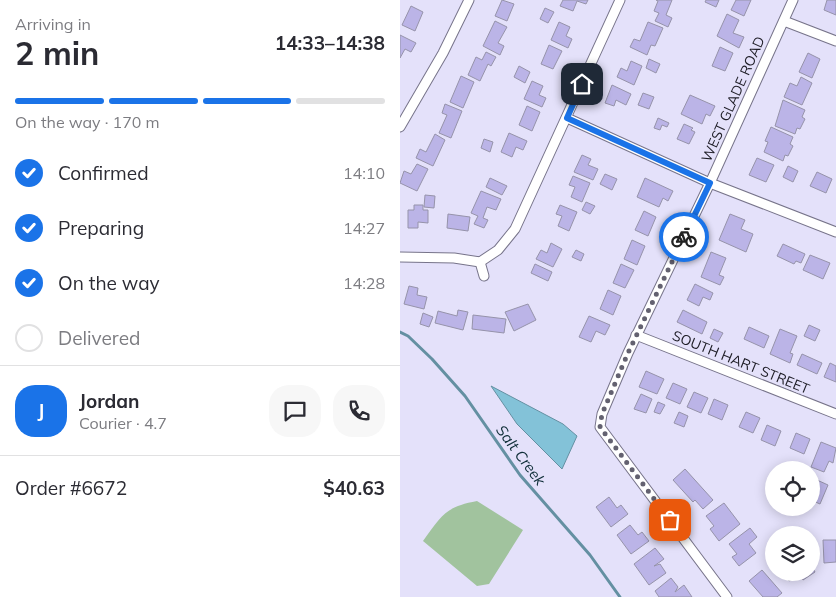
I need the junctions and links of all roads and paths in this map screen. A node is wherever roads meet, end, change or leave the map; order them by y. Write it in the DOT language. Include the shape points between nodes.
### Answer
graph roads {
  1 [pos="469,0"];
  2 [pos="620,0"];
  3 [pos="793,0"];
  4 [pos="784,21"];
  5 [pos="836,41"];
  6 [pos="567,118"];
  7 [pos="400,127"];
  8 [pos="710,183"];
  9 [pos="836,232"];
  10 [pos="400,257"];
  11 [pos="480,262"];
  12 [pos="484,276"];
  13 [pos="636,335"];
  14 [pos="836,414"];
  15 [pos="727,597"];
  1 -- 7 [label="street"];
  2 -- 6 [label="street"];
  3 -- 4 [label="street, WEST GLADE ROAD"];
  4 -- 5 [label="street"];
  4 -- 8 [label="street, WEST GLADE ROAD"];
  6 -- 8 [label="street"];
  6 -- 11 [label="street" via="515,229 498,250"];
  8 -- 9 [label="street"];
  8 -- 13 [label="street, WEST GLADE ROAD"];
  10 -- 11 [label="street"];
  11 -- 12 [label="street"];
  13 -- 14 [label="street, SOUTH HART STREET"];
  13 -- 15 [label="street, WEST GLADE ROAD" via="602,414 600,427"];
}
